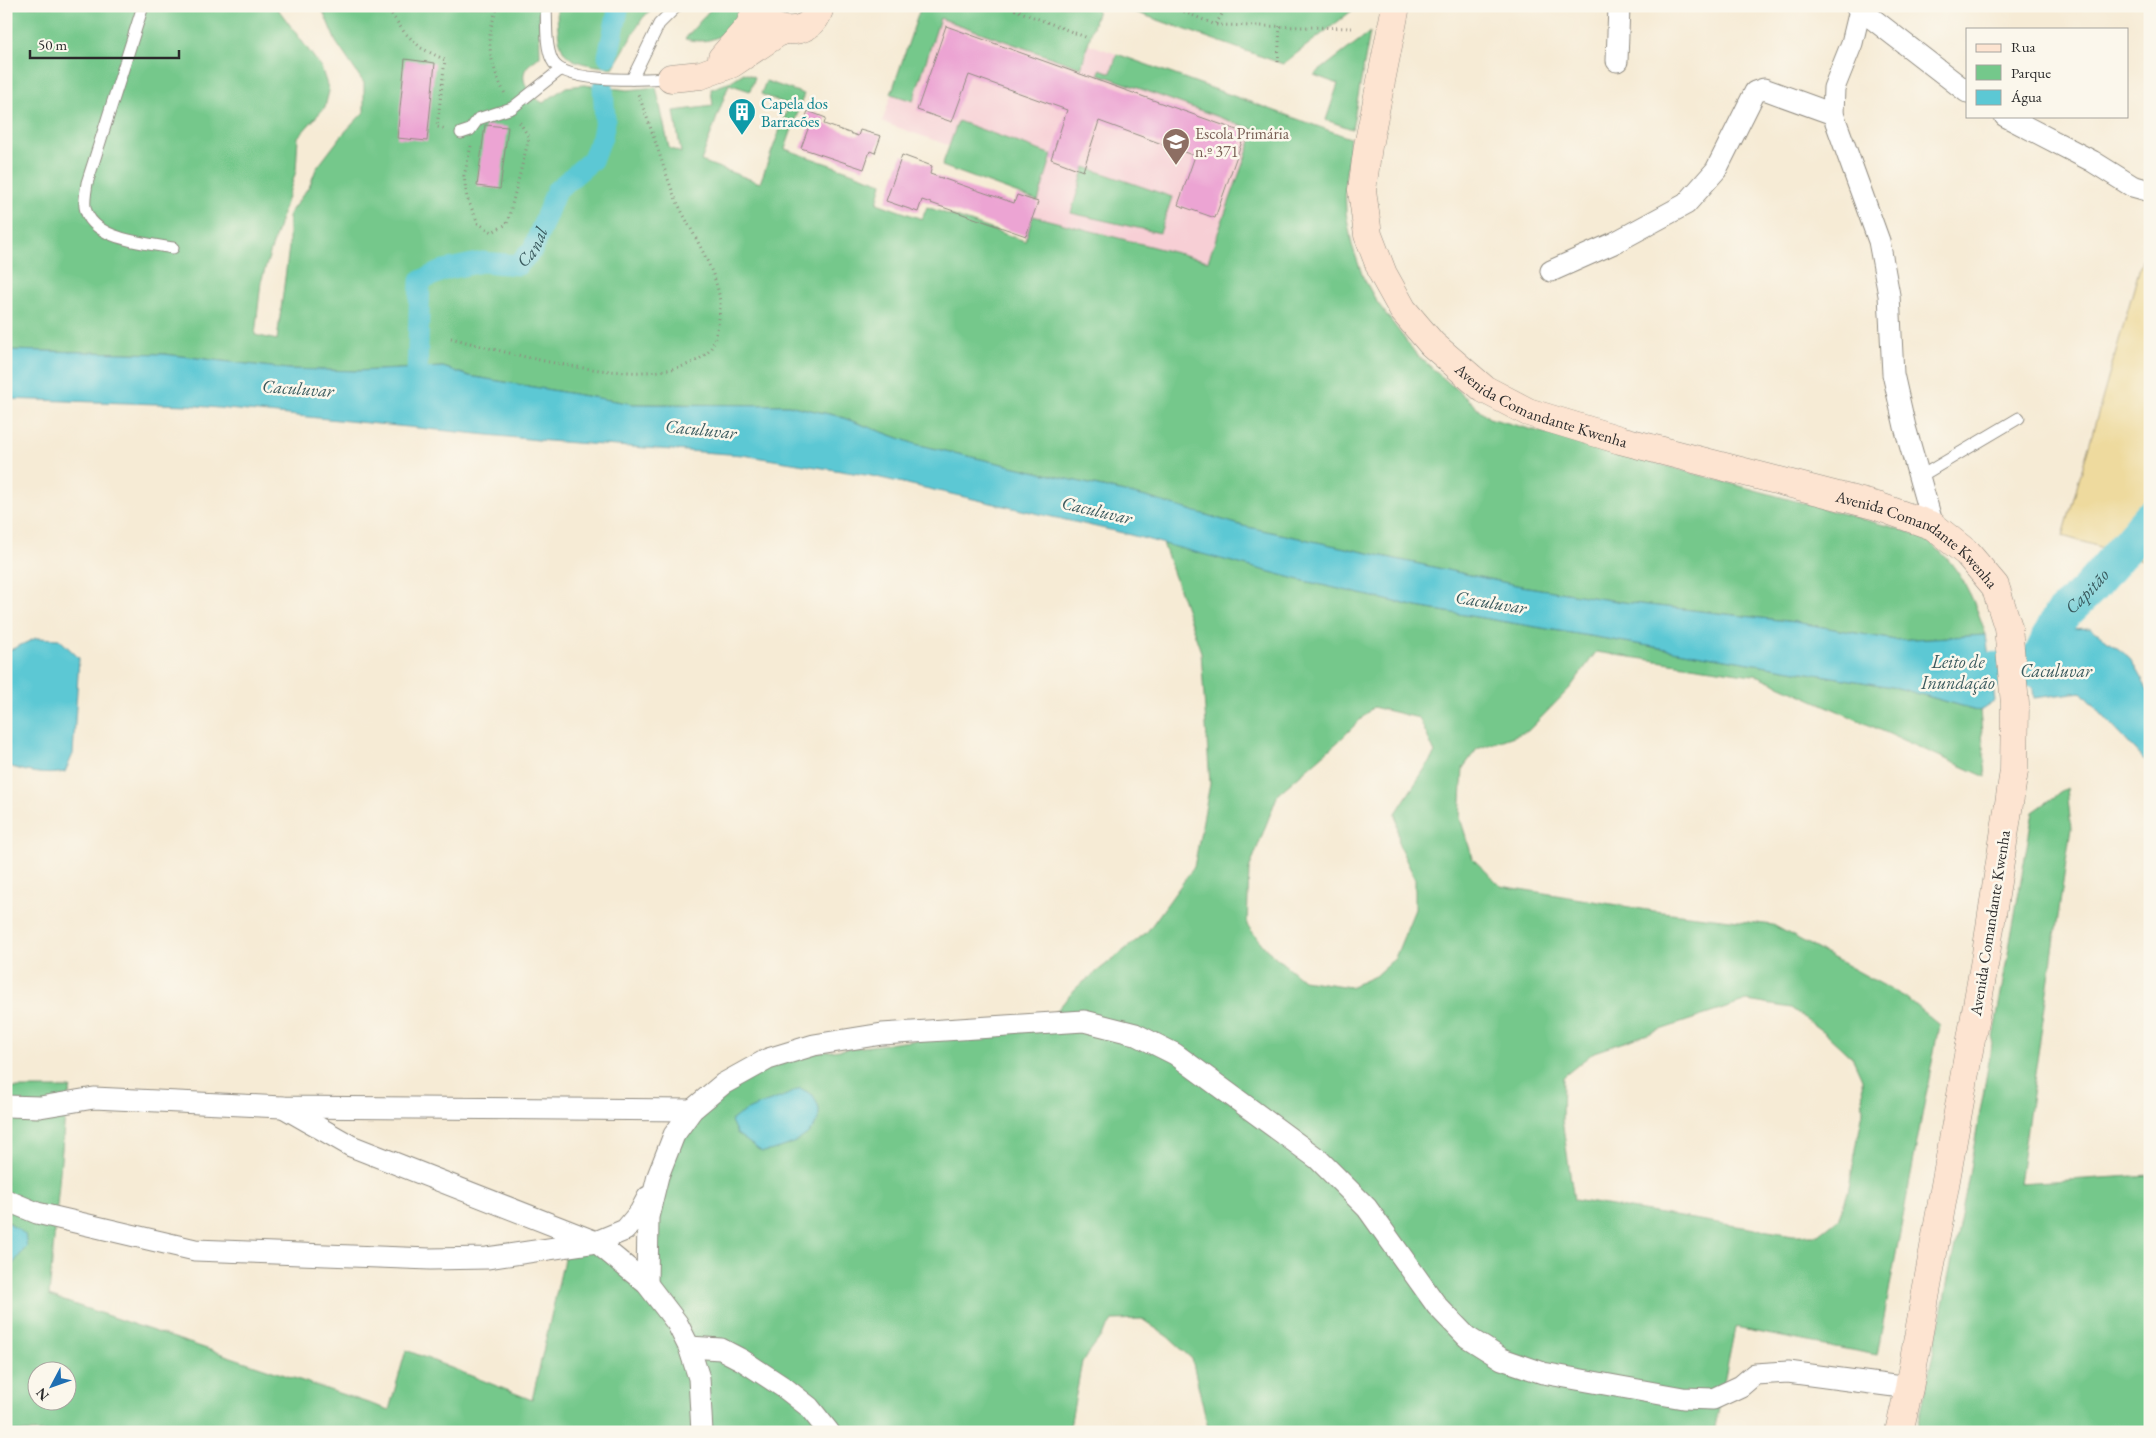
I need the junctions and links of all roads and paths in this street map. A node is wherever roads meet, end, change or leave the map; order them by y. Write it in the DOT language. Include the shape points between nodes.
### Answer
graph roads {
  1 [pos="143,6"];
  2 [pos="546,6"];
  3 [pos="677,6"];
  4 [pos="759,6"];
  5 [pos="820,6"];
  6 [pos="1005,6"];
  7 [pos="1031,6"];
  8 [pos="1170,6"];
  9 [pos="1227,6"];
  10 [pos="1396,6"];
  11 [pos="1619,6"];
  12 [pos="1859,7"];
  13 [pos="1014,10"];
  14 [pos="1216,25"];
  15 [pos="1280,26"];
  16 [pos="1352,28"];
  17 [pos="782,30"];
  18 [pos="1088,38"];
  19 [pos="1617,61"];
  20 [pos="1278,62"];
  21 [pos="560,70"];
  22 [pos="701,75"];
  23 [pos="670,78"];
  24 [pos="632,79"];
  25 [pos="1966,91"];
  26 [pos="1833,114"];
  27 [pos="2009,118"];
  28 [pos="461,133"];
  29 [pos="2150,191"];
  30 [pos="173,248"];
  31 [pos="1551,271"];
  32 [pos="451,338"];
  33 [pos="2019,418"];
  34 [pos="1921,476"];
  35 [pos="1933,526"];
  36 [pos="6,1106"];
  37 [pos="282,1107"];
  38 [pos="692,1110"];
  39 [pos="658,1176"];
  40 [pos="6,1200"];
  41 [pos="596,1242"];
  42 [pos="646,1284"];
  43 [pos="689,1347"];
  44 [pos="1909,1388"];
  45 [pos="702,1432"];
  46 [pos="829,1432"];
  47 [pos="1899,1432"];
  1 -- 30 [label="lane" via="87,183 85,207 93,223 112,236"];
  2 -- 21 [label="lane" via="550,53"];
  3 -- 24 [label="lane" via="659,24"];
  4 -- 17 [label="main road" via="768,23"];
  4 -- 22 [label="main road" via="750,27"];
  5 -- 17 [label="main road" via="814,20 806,26"];
  6 -- 13 [label="path"];
  7 -- 13 [label="path"];
  8 -- 14 [label="path"];
  9 -- 14 [label="path"];
  10 -- 35 [label="main road, Avenida Comandante Kwenha" via="1362,190 1368,235 1383,274 1403,310 1432,344 1484,389 1528,412 1620,440 1877,506"];
  11 -- 19 [label="street"];
  12 -- 25 [label="street"];
  12 -- 26 [label="street" via="1852,43 1834,88"];
  13 -- 18 [label="path"];
  14 -- 15 [label="path"];
  15 -- 16 [label="path"];
  15 -- 20 [label="path"];
  17 -- 22 [label="main road" via="731,64"];
  21 -- 24 [label="lane"];
  21 -- 28 [label="lane" via="512,108 478,119 470,130"];
  22 -- 23 [label="main road"];
  23 -- 24 [label="lane"];
  24 -- 32 [label="path" via="651,124 672,192 713,277 720,304 718,328 710,351 691,364 650,372 602,371"];
  26 -- 31 [label="street" via="1764,89 1755,92 1716,170 1686,204 1614,243"];
  26 -- 34 [label="street" via="1879,241 1889,295 1893,374"];
  27 -- 29 [label="street" via="2092,161 2132,186"];
  33 -- 34 [label="lane"];
  34 -- 35 [label="street"];
  35 -- 44 [label="main road, Avenida Comandante Kwenha" via="1967,553 1995,586 2008,627 2015,704 2014,771 2001,863"];
  36 -- 37 [label="street" via="40,1107 94,1098"];
  37 -- 38 [label="street"];
  37 -- 41 [label="street" via="351,1146"];
  38 -- 39 [label="street" via="674,1135"];
  38 -- 44 [label="street" via="723,1084 768,1059 814,1045 882,1034 1084,1021 1135,1034 1175,1054 1318,1159 1367,1208 1437,1306 1467,1337 1502,1359 1543,1373 1683,1398 1713,1399 1741,1386 1755,1374 1788,1372"];
  39 -- 41 [label="street" via="640,1212 624,1230"];
  39 -- 42 [label="street" via="648,1217"];
  40 -- 41 [label="street" via="37,1213 195,1250 430,1259 487,1258"];
  41 -- 42 [label="street"];
  42 -- 43 [label="street" via="677,1323"];
  43 -- 45 [label="street" via="699,1378"];
  43 -- 46 [label="street" via="721,1350 742,1360 809,1407"];
  44 -- 47 [label="main road, Avenida Comandante Kwenha"];
}
